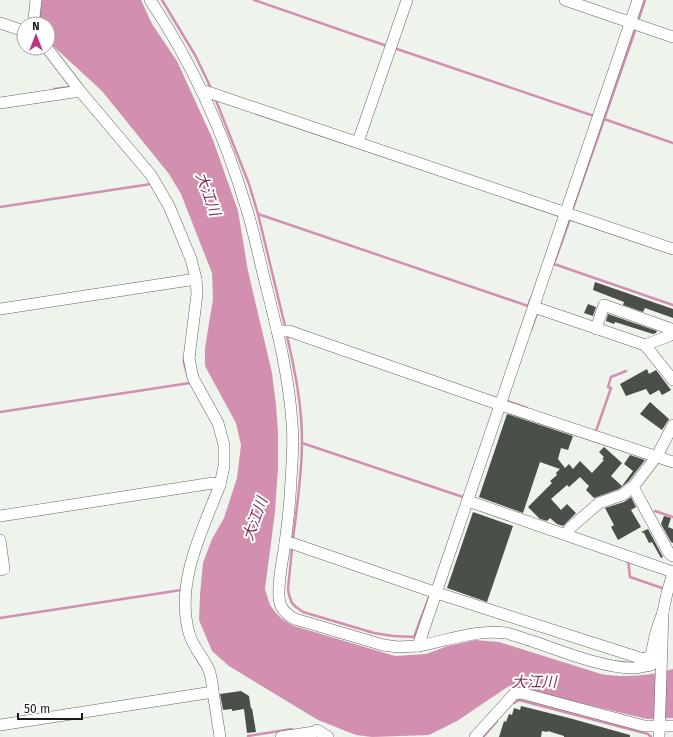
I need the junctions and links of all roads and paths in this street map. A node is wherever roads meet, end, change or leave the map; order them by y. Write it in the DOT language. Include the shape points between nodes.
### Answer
graph roads {
  1 [pos="36,0"];
  2 [pos="150,0"];
  3 [pos="407,0"];
  4 [pos="565,0"];
  5 [pos="638,0"];
  6 [pos="34,16"];
  7 [pos="631,22"];
  8 [pos="0,23"];
  9 [pos="16,28"];
  10 [pos="673,37"];
  11 [pos="53,56"];
  12 [pos="202,90"];
  13 [pos="80,91"];
  14 [pos="0,103"];
  15 [pos="358,142"];
  16 [pos="565,212"];
  17 [pos="673,249"];
  18 [pos="196,279"];
  19 [pos="534,308"];
  20 [pos="0,309"];
  21 [pos="596,329"];
  22 [pos="277,331"];
  23 [pos="645,345"];
  24 [pos="673,380"];
  25 [pos="501,405"];
  26 [pos="673,425"];
  27 [pos="657,456"];
  28 [pos="673,462"];
  29 [pos="220,485"];
  30 [pos="633,487"];
  31 [pos="468,501"];
  32 [pos="0,516"];
  33 [pos="567,534"];
  34 [pos="0,540"];
  35 [pos="285,543"];
  36 [pos="673,556"];
  37 [pos="0,570"];
  38 [pos="673,573"];
  39 [pos="437,593"];
  40 [pos="663,612"];
  41 [pos="418,646"];
  42 [pos="652,655"];
  43 [pos="213,692"];
  44 [pos="0,725"];
  45 [pos="673,726"];
  46 [pos="659,729"];
  47 [pos="220,737"];
  48 [pos="281,737"];
  49 [pos="328,737"];
  50 [pos="475,737"];
  1 -- 6 [label="street"];
  2 -- 12 [label="street"];
  3 -- 15 [label="street"];
  4 -- 7 [label="street"];
  5 -- 7 [label="street"];
  7 -- 10 [label="street"];
  7 -- 16 [label="street"];
  8 -- 9 [label="street"];
  11 -- 13 [label="street"];
  12 -- 15 [label="street"];
  12 -- 22 [label="street" via="232,163 248,211"];
  13 -- 14 [label="street"];
  13 -- 18 [label="street" via="151,175 169,206"];
  15 -- 16 [label="street"];
  16 -- 17 [label="street"];
  16 -- 19 [label="street"];
  18 -- 20 [label="street"];
  18 -- 29 [label="street" via="197,294 189,358 192,378 218,424 224,445 224,466"];
  19 -- 21 [label="street"];
  19 -- 25 [label="street"];
  21 -- 23 [label="street"];
  21 -- 23 [label="street" via="604,306 671,329 669,336"];
  22 -- 25 [label="street" via="289,332"];
  22 -- 35 [label="street" via="288,381 293,425"];
  23 -- 24 [label="street"];
  25 -- 27 [label="street"];
  25 -- 31 [label="street"];
  26 -- 27 [label="street"];
  27 -- 28 [label="street"];
  27 -- 30 [label="street"];
  29 -- 32 [label="street" via="213,483"];
  29 -- 43 [label="street" via="194,550 188,575 185,612 189,634 208,668"];
  30 -- 33 [label="street" via="622,495 599,503 570,528"];
  30 -- 36 [label="street"];
  31 -- 33 [label="street"];
  31 -- 39 [label="street"];
  33 -- 38 [label="street"];
  34 -- 37 [label="street" via="4,569"];
  35 -- 39 [label="street"];
  35 -- 41 [label="street" via="279,600 288,615 383,645"];
  38 -- 40 [label="street"];
  39 -- 41 [label="street"];
  39 -- 42 [label="street" via="640,658 646,659"];
  40 -- 42 [label="street"];
  40 -- 46 [label="street"];
  41 -- 42 [label="street" via="490,632 507,634 614,666 633,668 651,665"];
  43 -- 44 [label="street"];
  43 -- 47 [label="street"];
  45 -- 46 [label="street"];
  46 -- 50 [label="street" via="521,693 514,694"];
  48 -- 49 [label="street" via="317,730"];
}
